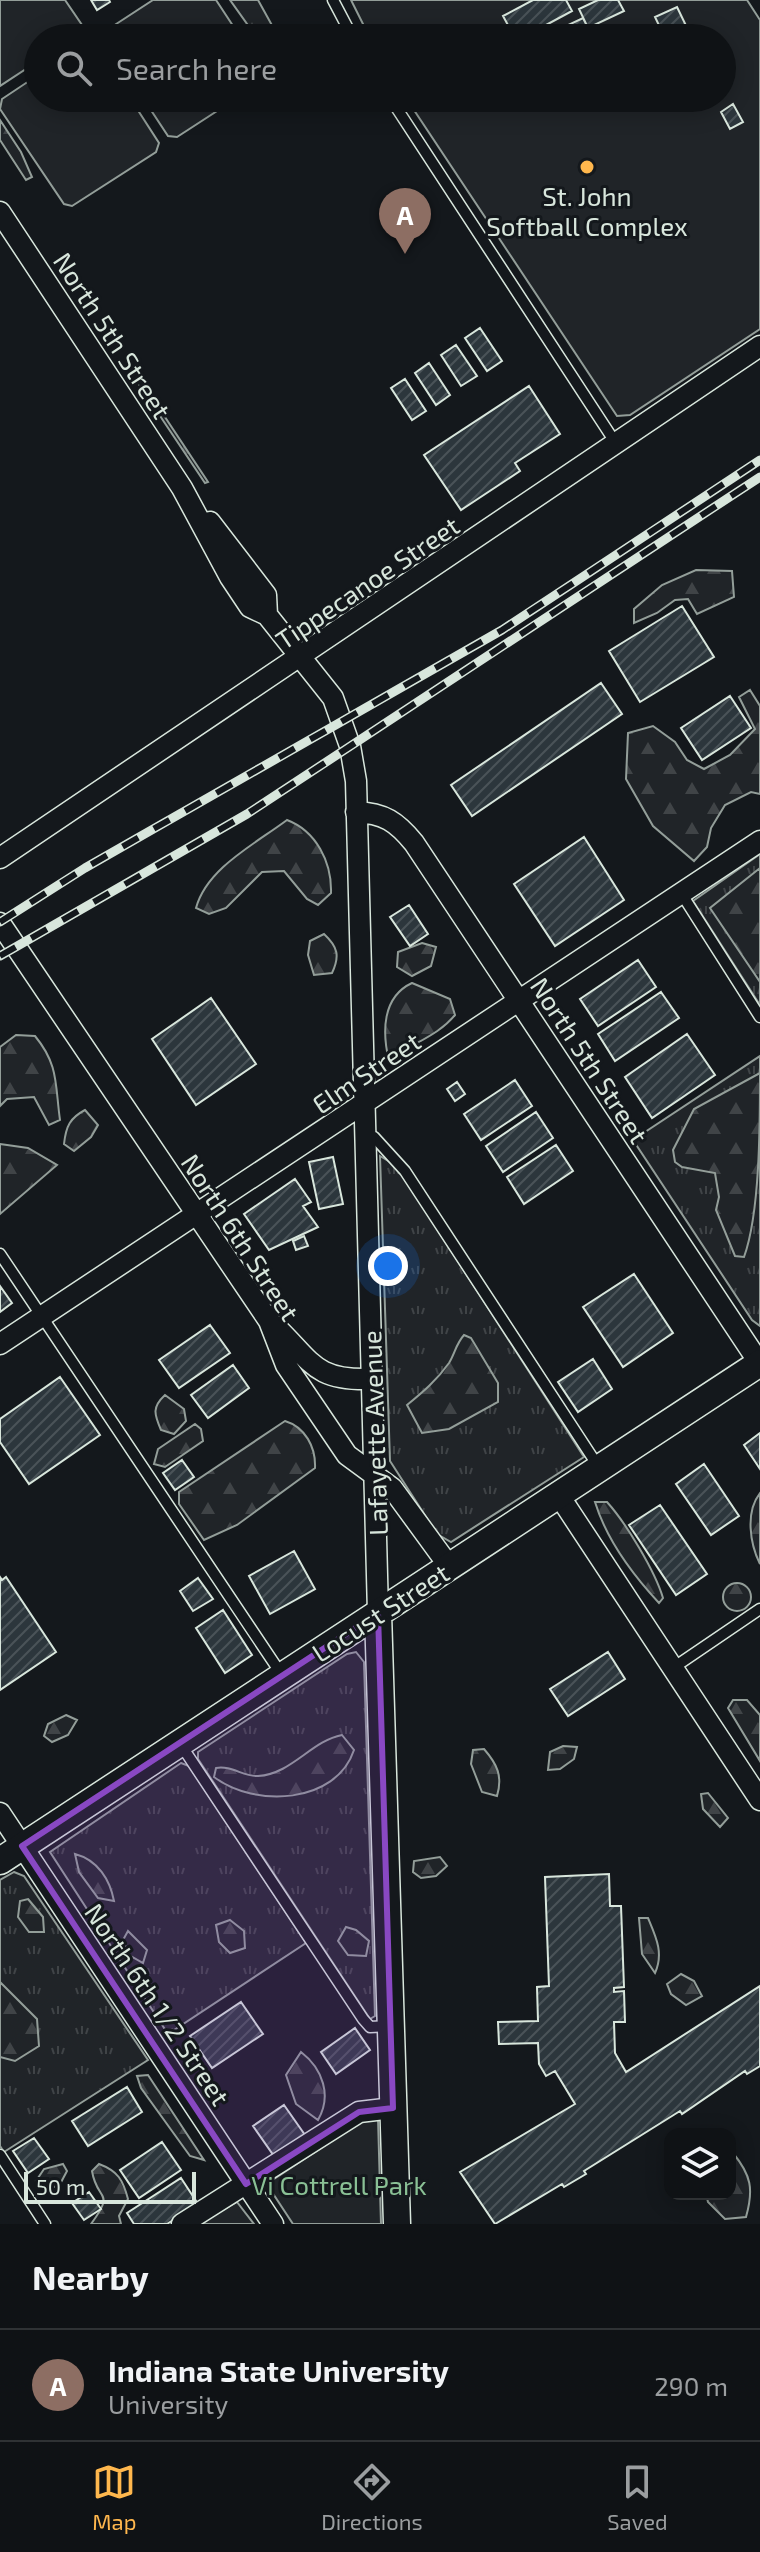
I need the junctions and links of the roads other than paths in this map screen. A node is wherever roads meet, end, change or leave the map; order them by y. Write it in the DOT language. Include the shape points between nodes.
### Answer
graph roads {
  1 [pos="333,0"];
  2 [pos="346,24"];
  3 [pos="399,112"];
  4 [pos="0,212"];
  5 [pos="760,346"];
  6 [pos="615,442"];
  7 [pos="301,658"];
  8 [pos="356,812"];
  9 [pos="760,841"];
  10 [pos="0,858"];
  11 [pos="681,893"];
  12 [pos="0,923"];
  13 [pos="519,1000"];
  14 [pos="760,1017"];
  15 [pos="364,1105"];
  16 [pos="365,1136"];
  17 [pos="198,1214"];
  18 [pos="0,1254"];
  19 [pos="41,1317"];
  20 [pos="269,1321"];
  21 [pos="0,1344"];
  22 [pos="760,1363"];
  23 [pos="372,1379"];
  24 [pos="599,1468"];
  25 [pos="374,1475"];
  26 [pos="558,1494"];
  27 [pos="449,1566"];
  28 [pos="760,1609"];
  29 [pos="378,1613"];
  30 [pos="673,1668"];
  31 [pos="282,1676"];
  32 [pos="180,1743"];
  33 [pos="760,1800"];
  34 [pos="0,1813"];
  35 [pos="22,1846"];
  36 [pos="0,1861"];
  37 [pos="391,2026"];
  38 [pos="393,2108"];
  39 [pos="0,2155"];
  40 [pos="246,2184"];
  41 [pos="45,2224"];
  42 [pos="182,2224"];
  43 [pos="273,2224"];
  44 [pos="397,2224"];
  1 -- 2 [label="lane"];
  3 -- 6 [label="lane"];
  4 -- 7 [label="street, North 5th Street" via="182,488 266,595 267,615"];
  5 -- 6 [label="street, Tippecanoe Street"];
  6 -- 7 [label="street, Tippecanoe Street"];
  7 -- 8 [label="street, Lafayette Avenue" via="333,698 342,723 353,759"];
  7 -- 10 [label="street, Tippecanoe Street"];
  8 -- 13 [label="street, North 5th Street" via="378,813 401,828"];
  8 -- 15 [label="street, Lafayette Avenue"];
  9 -- 11 [label="street, Elm Street"];
  11 -- 13 [label="street, Elm Street"];
  11 -- 14 [label="lane"];
  12 -- 17 [label="street, North 6th Street"];
  13 -- 15 [label="street, Elm Street"];
  13 -- 22 [label="street, North 5th Street"];
  15 -- 16 [label="street, Lafayette Avenue"];
  15 -- 17 [label="street, Elm Street"];
  16 -- 23 [label="street, Lafayette Avenue"];
  16 -- 24 [label="lane" via="374,1137 405,1171"];
  17 -- 19 [label="street, Elm Street"];
  17 -- 20 [label="street, North 6th Street"];
  18 -- 19 [label="lane"];
  19 -- 21 [label="street, Elm Street"];
  19 -- 31 [label="lane"];
  20 -- 23 [label="street" via="324,1375"];
  20 -- 25 [label="street, North 6th Street" via="286,1365 347,1455"];
  22 -- 24 [label="street, Locust Street"];
  23 -- 25 [label="street, Lafayette Avenue"];
  24 -- 26 [label="street, Locust Street"];
  25 -- 27 [label="street, North 6th Street" via="392,1488"];
  25 -- 29 [label="street, Lafayette Avenue"];
  26 -- 27 [label="street, Locust Street"];
  26 -- 30 [label="street"];
  27 -- 29 [label="street, Locust Street"];
  28 -- 30 [label="lane"];
  29 -- 31 [label="street, Locust Street"];
  29 -- 37 [label="street, Lafayette Avenue"];
  30 -- 33 [label="street"];
  31 -- 32 [label="street, Locust Street"];
  32 -- 35 [label="street, Locust Street"];
  32 -- 37 [label="lane" via="363,2019 370,2027"];
  34 -- 35 [label="street, North 6th 1/2 Street"];
  35 -- 36 [label="street, Locust Street"];
  35 -- 40 [label="street, North 6th 1/2 Street"];
  37 -- 38 [label="street, Lafayette Avenue"];
  38 -- 40 [label="street" via="359,2112"];
  38 -- 44 [label="street, Lafayette Avenue"];
  39 -- 41 [label="lane"];
  40 -- 42 [label="street"];
  40 -- 43 [label="street, North 6th 1/2 Street"];
}
